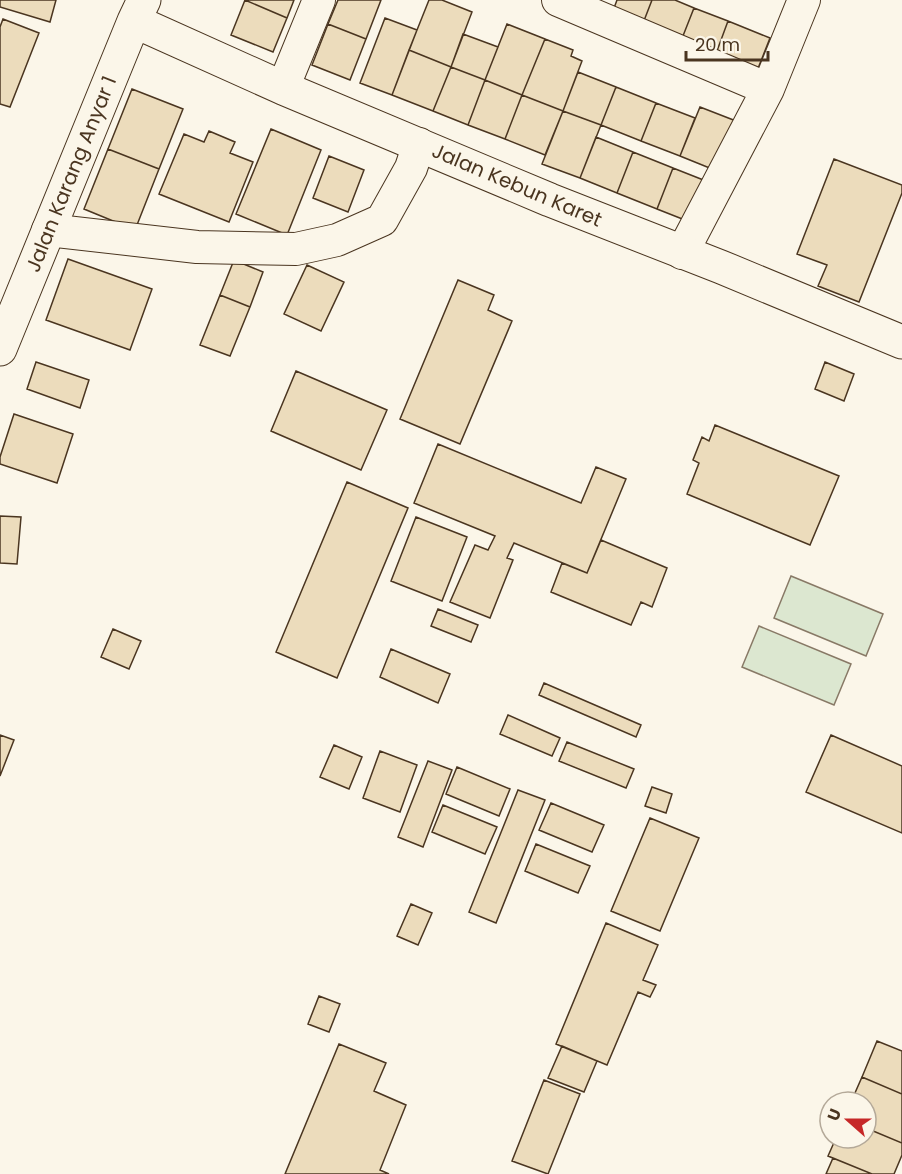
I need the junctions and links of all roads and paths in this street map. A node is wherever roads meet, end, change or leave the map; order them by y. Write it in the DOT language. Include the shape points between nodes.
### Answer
graph roads {
  1 [pos="319,0"];
  2 [pos="558,0"];
  3 [pos="804,0"];
  4 [pos="139,11"];
  5 [pos="284,88"];
  6 [pos="768,89"];
  7 [pos="419,144"];
  8 [pos="48,230"];
  9 [pos="682,253"];
  10 [pos="902,342"];
  11 [pos="0,349"];
  1 -- 5 [label="street"];
  2 -- 6 [label="street"];
  3 -- 6 [label="street"];
  4 -- 5 [label="main road, Jalan Kebun Karet"];
  4 -- 8 [label="main road, Jalan Karang Anyar 1"];
  5 -- 7 [label="main road, Jalan Kebun Karet"];
  6 -- 9 [label="street"];
  7 -- 8 [label="street" via="411,168 382,220 337,240 296,249 197,246"];
  7 -- 9 [label="main road, Jalan Kebun Karet"];
  8 -- 11 [label="main road, Jalan Karang Anyar 1"];
  9 -- 10 [label="main road, Jalan Kebun Karet"];
}
